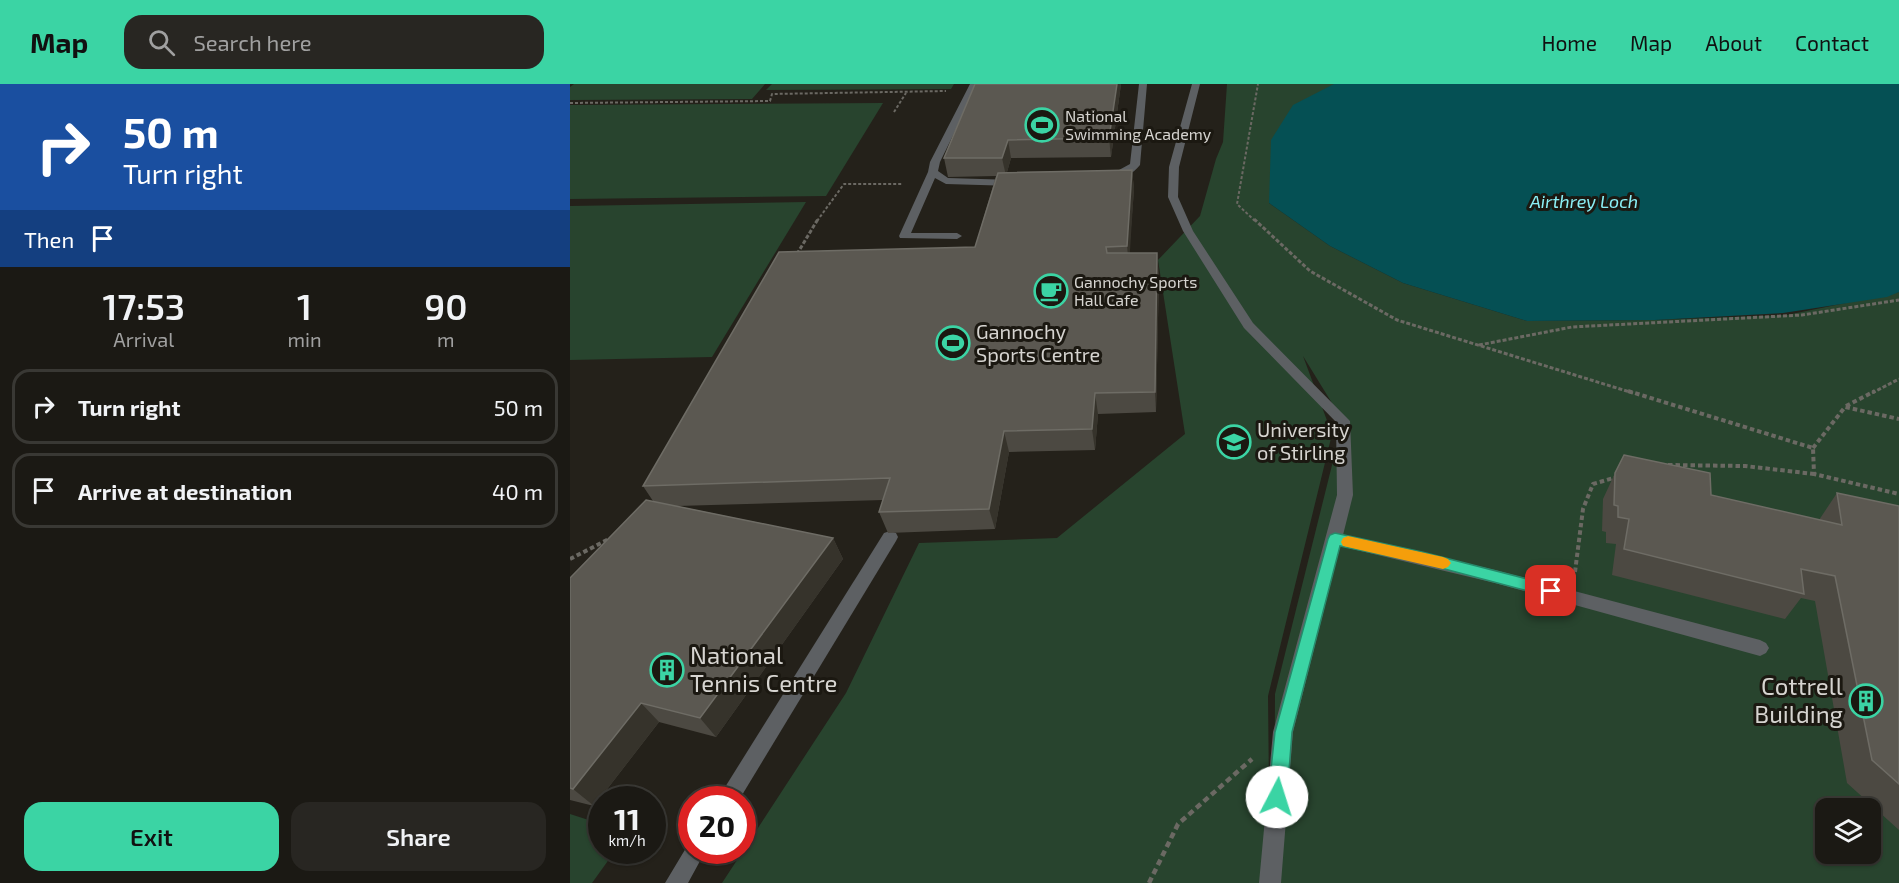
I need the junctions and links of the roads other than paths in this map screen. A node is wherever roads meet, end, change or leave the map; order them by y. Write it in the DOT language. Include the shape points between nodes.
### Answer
graph roads {
  1 [pos="1143,84"];
  2 [pos="1196,84"];
  3 [pos="972,87"];
  4 [pos="933,172"];
  5 [pos="1098,181"];
  6 [pos="1024,183"];
  7 [pos="957,236"];
  8 [pos="890,537"];
  9 [pos="1335,539"];
  10 [pos="1760,648"];
  11 [pos="736,786"];
  12 [pos="688,864"];
  13 [pos="676,883"];
  14 [pos="1270,883"];
  1 -- 5 [label="lane" via="1135,165 1123,174"];
  2 -- 9 [label="lane" via="1174,167 1173,197 1188,231 1248,325 1343,421 1346,495"];
  3 -- 4 [label="lane"];
  4 -- 6 [label="lane" via="946,181"];
  4 -- 7 [label="lane" via="904,236"];
  8 -- 11 [label="lane"];
  9 -- 10 [label="lane" via="1532,585"];
  9 -- 14 [label="lane" via="1283,732"];
  12 -- 13 [label="lane"];
}
